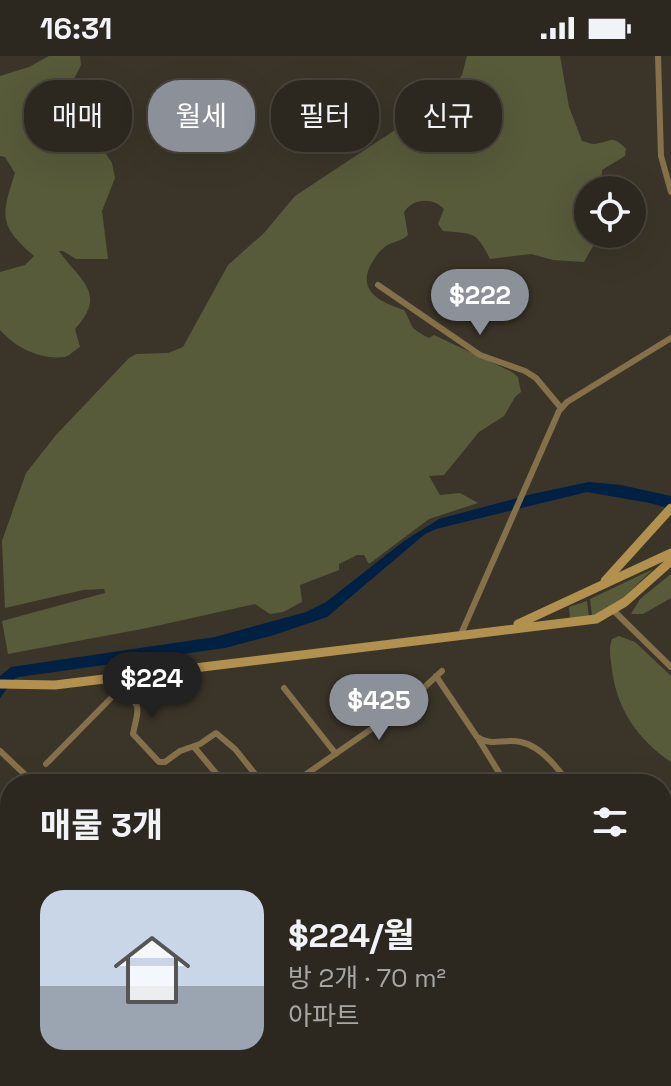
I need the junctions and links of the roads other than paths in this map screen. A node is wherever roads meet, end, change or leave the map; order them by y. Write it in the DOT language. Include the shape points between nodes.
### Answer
graph roads {
  1 [pos="658,56"];
  2 [pos="671,192"];
  3 [pos="378,285"];
  4 [pos="671,338"];
  5 [pos="561,408"];
  6 [pos="670,510"];
  7 [pos="671,553"];
  8 [pos="671,561"];
  9 [pos="600,586"];
  10 [pos="613,610"];
  11 [pos="508,629"];
  12 [pos="461,634"];
  13 [pos="671,667"];
  14 [pos="0,684"];
  15 [pos="284,688"];
  16 [pos="477,737"];
  17 [pos="194,747"];
  18 [pos="0,751"];
  19 [pos="336,754"];
  20 [pos="46,764"];
  21 [pos="24,774"];
  22 [pos="217,774"];
  23 [pos="255,774"];
  24 [pos="307,774"];
  25 [pos="500,774"];
  26 [pos="561,774"];
  1 -- 2 [label="street" via="661,156"];
  3 -- 5 [label="street" via="480,355 536,378"];
  4 -- 5 [label="street"];
  5 -- 12 [label="street"];
  6 -- 9 [label="main road"];
  7 -- 9 [label="main road"];
  8 -- 10 [label="main road"];
  9 -- 11 [label="main road"];
  10 -- 11 [label="main road" via="596,619"];
  10 -- 13 [label="street"];
  11 -- 12 [label="main road"];
  12 -- 14 [label="main road" via="83,682"];
  15 -- 19 [label="street"];
  16 -- 19 [label="street" via="439,674"];
  16 -- 25 [label="street"];
  16 -- 26 [label="street" via="527,744"];
  17 -- 20 [label="street" via="159,762 133,734 139,710 120,692"];
  17 -- 22 [label="street"];
  17 -- 23 [label="street" via="216,733"];
  18 -- 21 [label="street"];
  19 -- 24 [label="street"];
}
